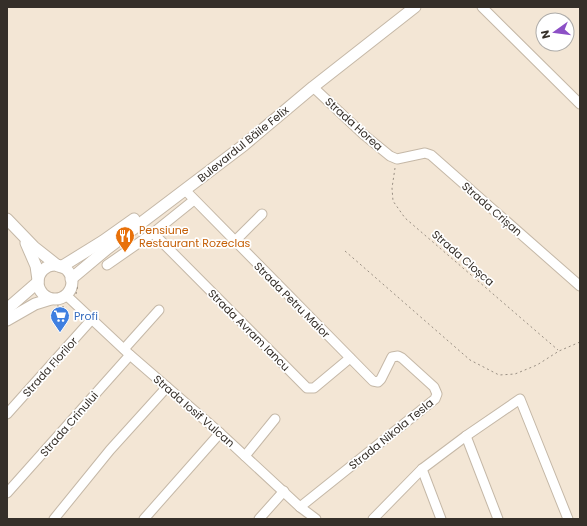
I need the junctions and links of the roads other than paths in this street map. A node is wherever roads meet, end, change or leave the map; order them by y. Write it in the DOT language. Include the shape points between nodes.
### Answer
graph roads {
  1 [pos="403,7"];
  2 [pos="415,7"];
  3 [pos="482,7"];
  4 [pos="313,87"];
  5 [pos="580,104"];
  6 [pos="397,159"];
  7 [pos="184,190"];
  8 [pos="194,200"];
  9 [pos="262,214"];
  10 [pos="7,219"];
  11 [pos="153,233"];
  12 [pos="22,236"];
  13 [pos="235,241"];
  14 [pos="107,265"];
  15 [pos="59,267"];
  16 [pos="71,279"];
  17 [pos="38,281"];
  18 [pos="580,286"];
  19 [pos="51,299"];
  20 [pos="70,299"];
  21 [pos="7,310"];
  22 [pos="159,310"];
  23 [pos="92,319"];
  24 [pos="7,320"];
  25 [pos="127,352"];
  26 [pos="350,358"];
  27 [pos="167,387"];
  28 [pos="7,414"];
  29 [pos="275,419"];
  30 [pos="220,433"];
  31 [pos="466,436"];
  32 [pos="245,456"];
  33 [pos="422,470"];
  34 [pos="284,492"];
  35 [pos="7,493"];
  36 [pos="300,507"];
  37 [pos="54,519"];
  38 [pos="144,519"];
  39 [pos="259,519"];
  40 [pos="316,519"];
  41 [pos="373,519"];
  42 [pos="441,519"];
  43 [pos="498,519"];
  44 [pos="568,519"];
  1 -- 15 [label="main road, Bulevardul Băile Felix" via="175,189 116,232"];
  2 -- 4 [label="main road, Bulevardul Băile Felix"];
  3 -- 5 [label="street"];
  4 -- 6 [label="street, Strada Horea" via="364,134"];
  4 -- 7 [label="main road, Bulevardul Băile Felix" via="244,145"];
  6 -- 18 [label="street, Strada Crișan" via="425,153 431,155"];
  7 -- 8 [label="street, Strada Petru Maior"];
  7 -- 16 [label="main road, Bulevardul Băile Felix"];
  8 -- 11 [label="street"];
  8 -- 13 [label="street, Strada Petru Maior"];
  9 -- 13 [label="street"];
  10 -- 12 [label="main road"];
  11 -- 14 [label="street"];
  11 -- 26 [label="street, Strada Avram Iancu" via="307,388 314,388"];
  12 -- 15 [label="main road"];
  12 -- 17 [label="main road" via="36,266"];
  13 -- 26 [label="street, Strada Petru Maior"];
  15 -- 16 [label="main road" via="68,272"];
  15 -- 17 [label="main road" via="44,269"];
  16 -- 20 [label="main road"];
  17 -- 19 [label="main road" via="40,291"];
  17 -- 21 [label="main road"];
  19 -- 20 [label="main road"];
  19 -- 24 [label="main road" via="35,304"];
  20 -- 23 [label="street, Strada Iosif Vulcan"];
  22 -- 25 [label="street, Strada Crinului"];
  23 -- 25 [label="street, Strada Iosif Vulcan"];
  23 -- 28 [label="street, Strada Florilor"];
  25 -- 27 [label="street, Strada Iosif Vulcan"];
  25 -- 35 [label="street, Strada Crinului"];
  26 -- 36 [label="street, Strada Nikola Tesla" via="373,381 378,382 392,357 398,356 434,387 437,394 435,399"];
  27 -- 30 [label="street, Strada Iosif Vulcan"];
  27 -- 37 [label="street" via="110,450"];
  29 -- 32 [label="street"];
  30 -- 32 [label="street, Strada Iosif Vulcan"];
  30 -- 38 [label="street"];
  31 -- 33 [label="street"];
  31 -- 43 [label="street"];
  31 -- 44 [label="street" via="520,399"];
  32 -- 34 [label="street, Strada Iosif Vulcan"];
  33 -- 41 [label="street"];
  33 -- 42 [label="street"];
  34 -- 36 [label="street, Strada Iosif Vulcan"];
  34 -- 39 [label="street"];
  36 -- 40 [label="street, Strada Iosif Vulcan"];
}
